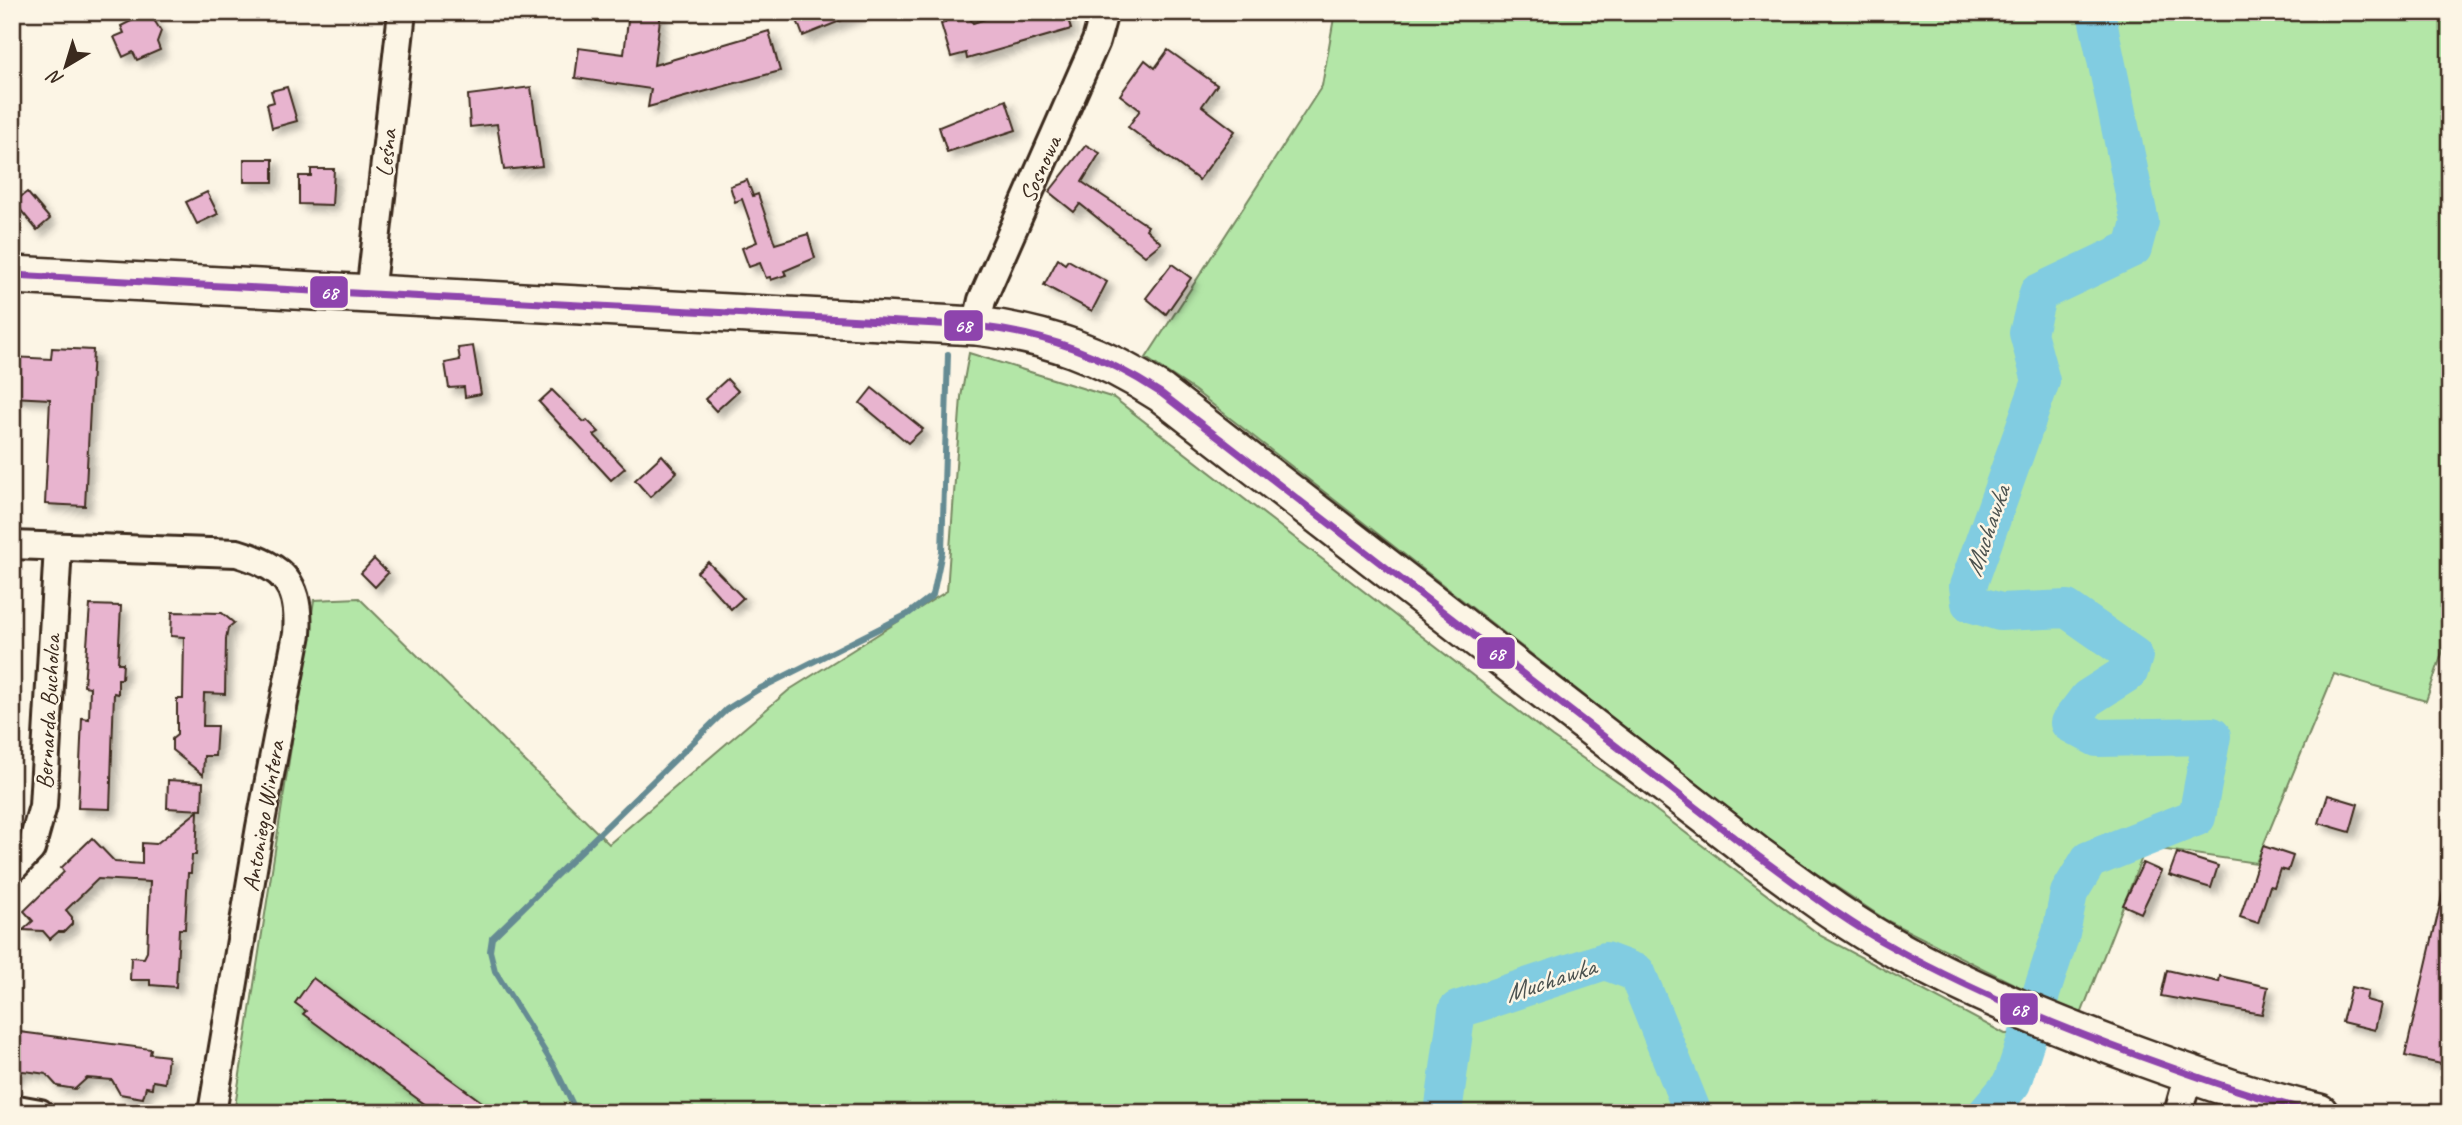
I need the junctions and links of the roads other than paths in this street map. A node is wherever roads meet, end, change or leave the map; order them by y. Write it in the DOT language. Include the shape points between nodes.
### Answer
graph roads {
  1 [pos="402,12"];
  2 [pos="1104,12"];
  3 [pos="12,275"];
  4 [pos="370,294"];
  5 [pos="976,326"];
  6 [pos="12,545"];
  7 [pos="58,547"];
  8 [pos="12,869"];
  9 [pos="2189,1074"];
  10 [pos="12,1108"];
  11 [pos="40,1113"];
  12 [pos="212,1113"];
  13 [pos="2178,1113"];
  14 [pos="2319,1113"];
  1 -- 4 [label="street, Leśna"];
  2 -- 5 [label="street, Sosnowa" via="1096,41 982,300"];
  3 -- 4 [label="main road"];
  4 -- 5 [label="main road"];
  5 -- 9 [label="main road" via="1029,332 1079,348 1161,393 1758,856 1893,948 1987,994"];
  6 -- 7 [label="street, Antoniego Wintera"];
  7 -- 8 [label="street, Bernarda Bucholca" via="43,806 32,849"];
  7 -- 12 [label="street, Antoniego Wintera" via="237,553 262,560 285,576 299,608"];
  9 -- 13 [label="street"];
  9 -- 14 [label="main road"];
  10 -- 11 [label="street"];
}
